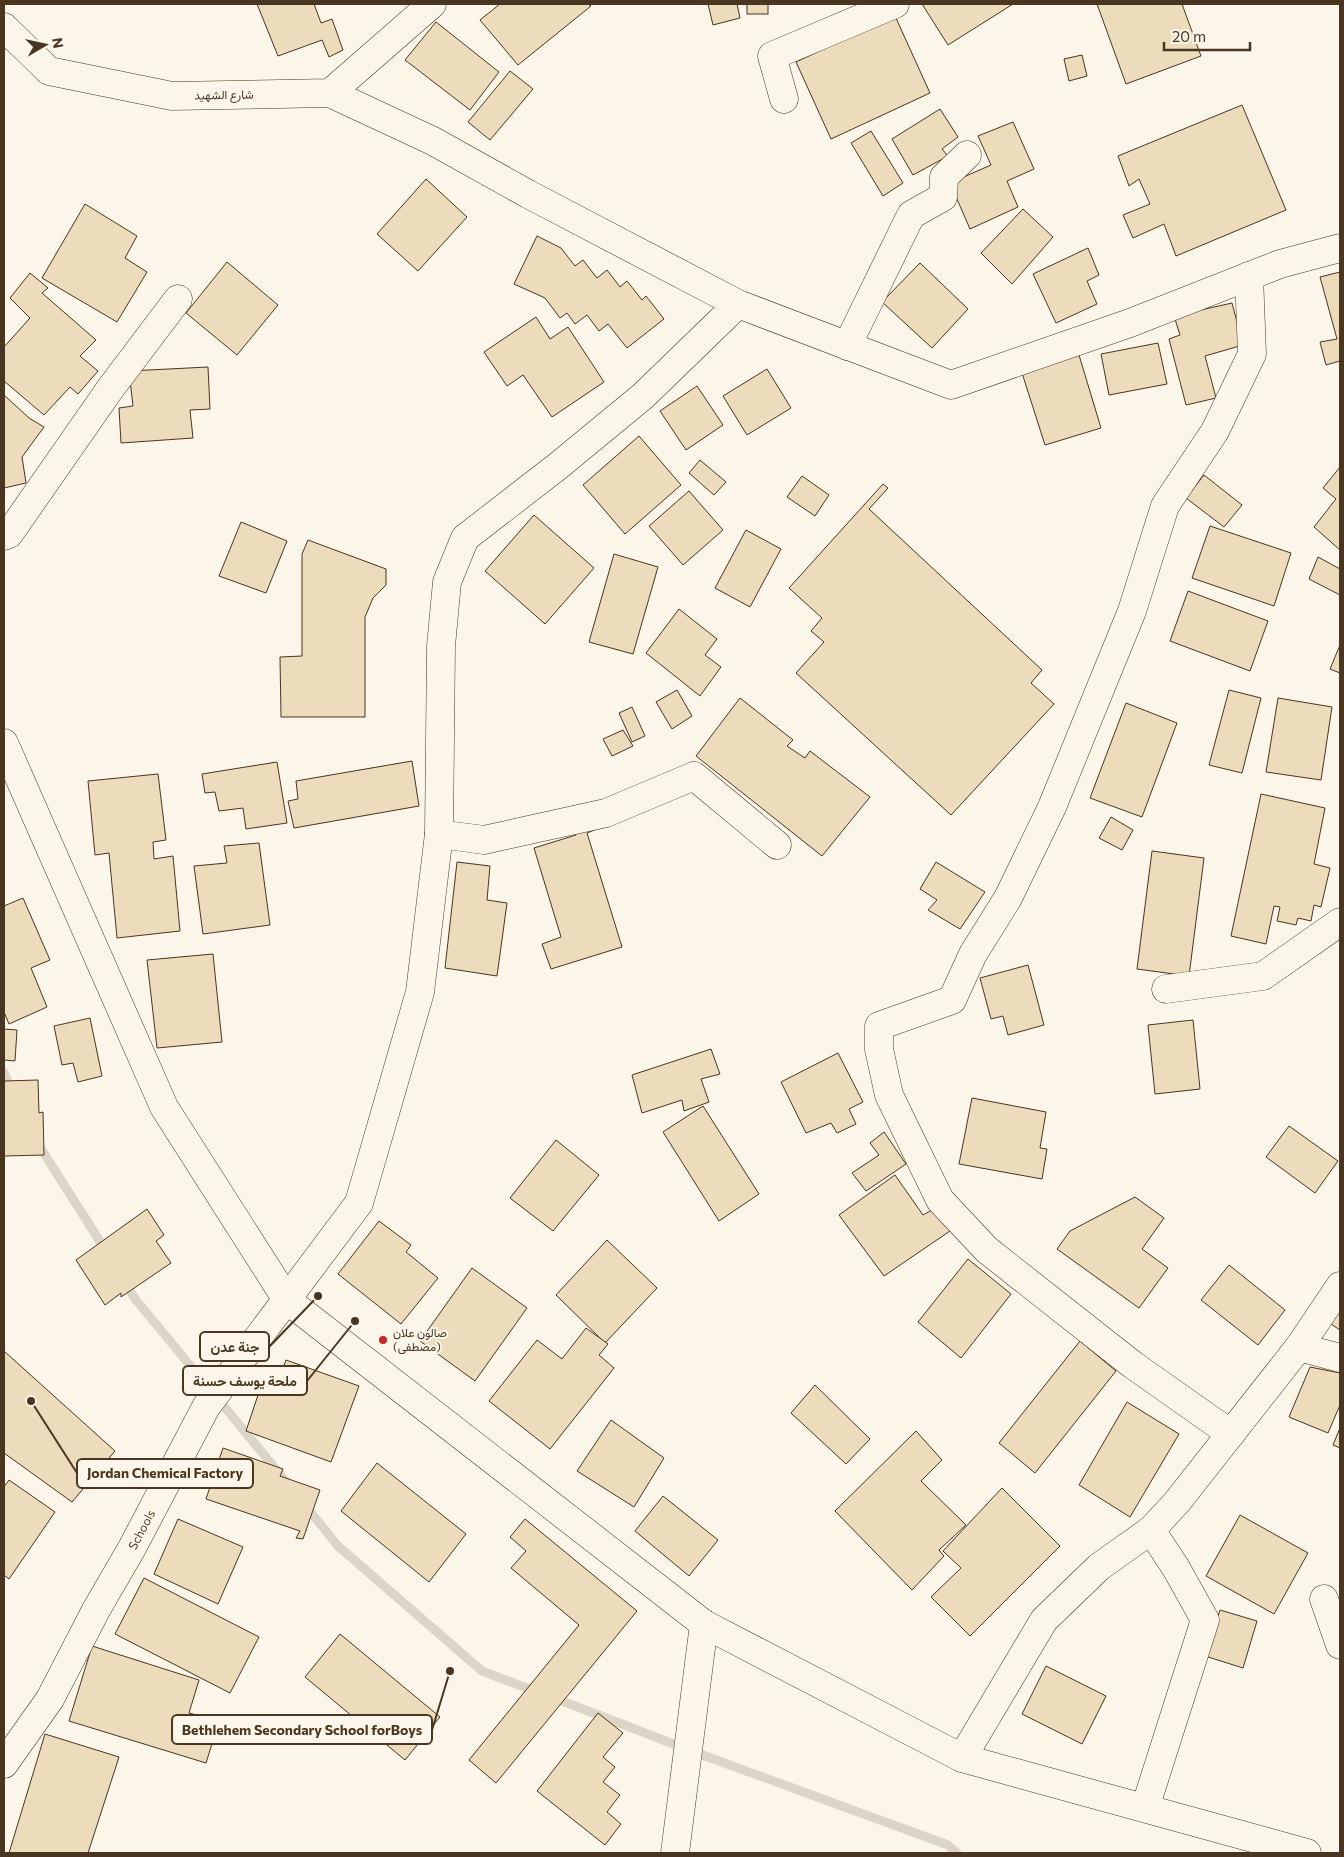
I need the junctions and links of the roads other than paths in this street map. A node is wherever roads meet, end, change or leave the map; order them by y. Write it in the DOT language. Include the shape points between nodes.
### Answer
graph roads {
  1 [pos="432,4"];
  2 [pos="895,4"];
  3 [pos="4,27"];
  4 [pos="330,92"];
  5 [pos="784,99"];
  6 [pos="967,155"];
  7 [pos="1340,248"];
  8 [pos="1249,276"];
  9 [pos="178,300"];
  10 [pos="738,304"];
  11 [pos="847,346"];
  12 [pos="4,536"];
  13 [pos="4,743"];
  14 [pos="439,834"];
  15 [pos="777,845"];
  16 [pos="1340,922"];
  17 [pos="1166,989"];
  18 [pos="1340,1286"];
  19 [pos="287,1300"];
  20 [pos="1299,1347"];
  21 [pos="1340,1358"];
  22 [pos="1231,1434"];
  23 [pos="1152,1530"];
  24 [pos="1324,1599"];
  25 [pos="704,1624"];
  26 [pos="1340,1645"];
  27 [pos="962,1758"];
  28 [pos="4,1764"];
  29 [pos="1145,1808"];
  30 [pos="675,1853"];
  31 [pos="1307,1853"];
  1 -- 4 [label="street"];
  2 -- 5 [label="street" via="772,56"];
  3 -- 4 [label="street, شارع الشهيد" via="49,71 172,96"];
  4 -- 10 [label="street" via="433,141"];
  6 -- 11 [label="street" via="944,177 943,197 911,215"];
  7 -- 8 [label="street"];
  8 -- 11 [label="street" via="951,385"];
  8 -- 22 [label="street" via="1252,354 1215,431 1165,506 1132,611 1052,807 1008,898 973,954 952,1000 880,1026 879,1034 879,1050 889,1095 940,1200 987,1250 1132,1365"];
  9 -- 12 [label="street" via="110,389 9,534"];
  10 -- 11 [label="street"];
  10 -- 14 [label="street, Schools" via="643,396 465,538 447,582 441,646"];
  13 -- 19 [label="street" via="164,1107"];
  14 -- 15 [label="street" via="484,840 606,813 694,776"];
  14 -- 19 [label="street, Schools" via="420,992 358,1203"];
  16 -- 17 [label="street" via="1263,976"];
  18 -- 20 [label="street"];
  19 -- 25 [label="street"];
  19 -- 28 [label="street, Schools" via="206,1407 50,1699"];
  20 -- 21 [label="street"];
  20 -- 22 [label="street"];
  22 -- 23 [label="street"];
  23 -- 27 [label="street" via="1099,1567 1044,1620"];
  23 -- 29 [label="street" via="1205,1620"];
  24 -- 26 [label="street"];
  25 -- 27 [label="street"];
  25 -- 30 [label="street"];
  27 -- 29 [label="street"];
  29 -- 31 [label="street"];
}
